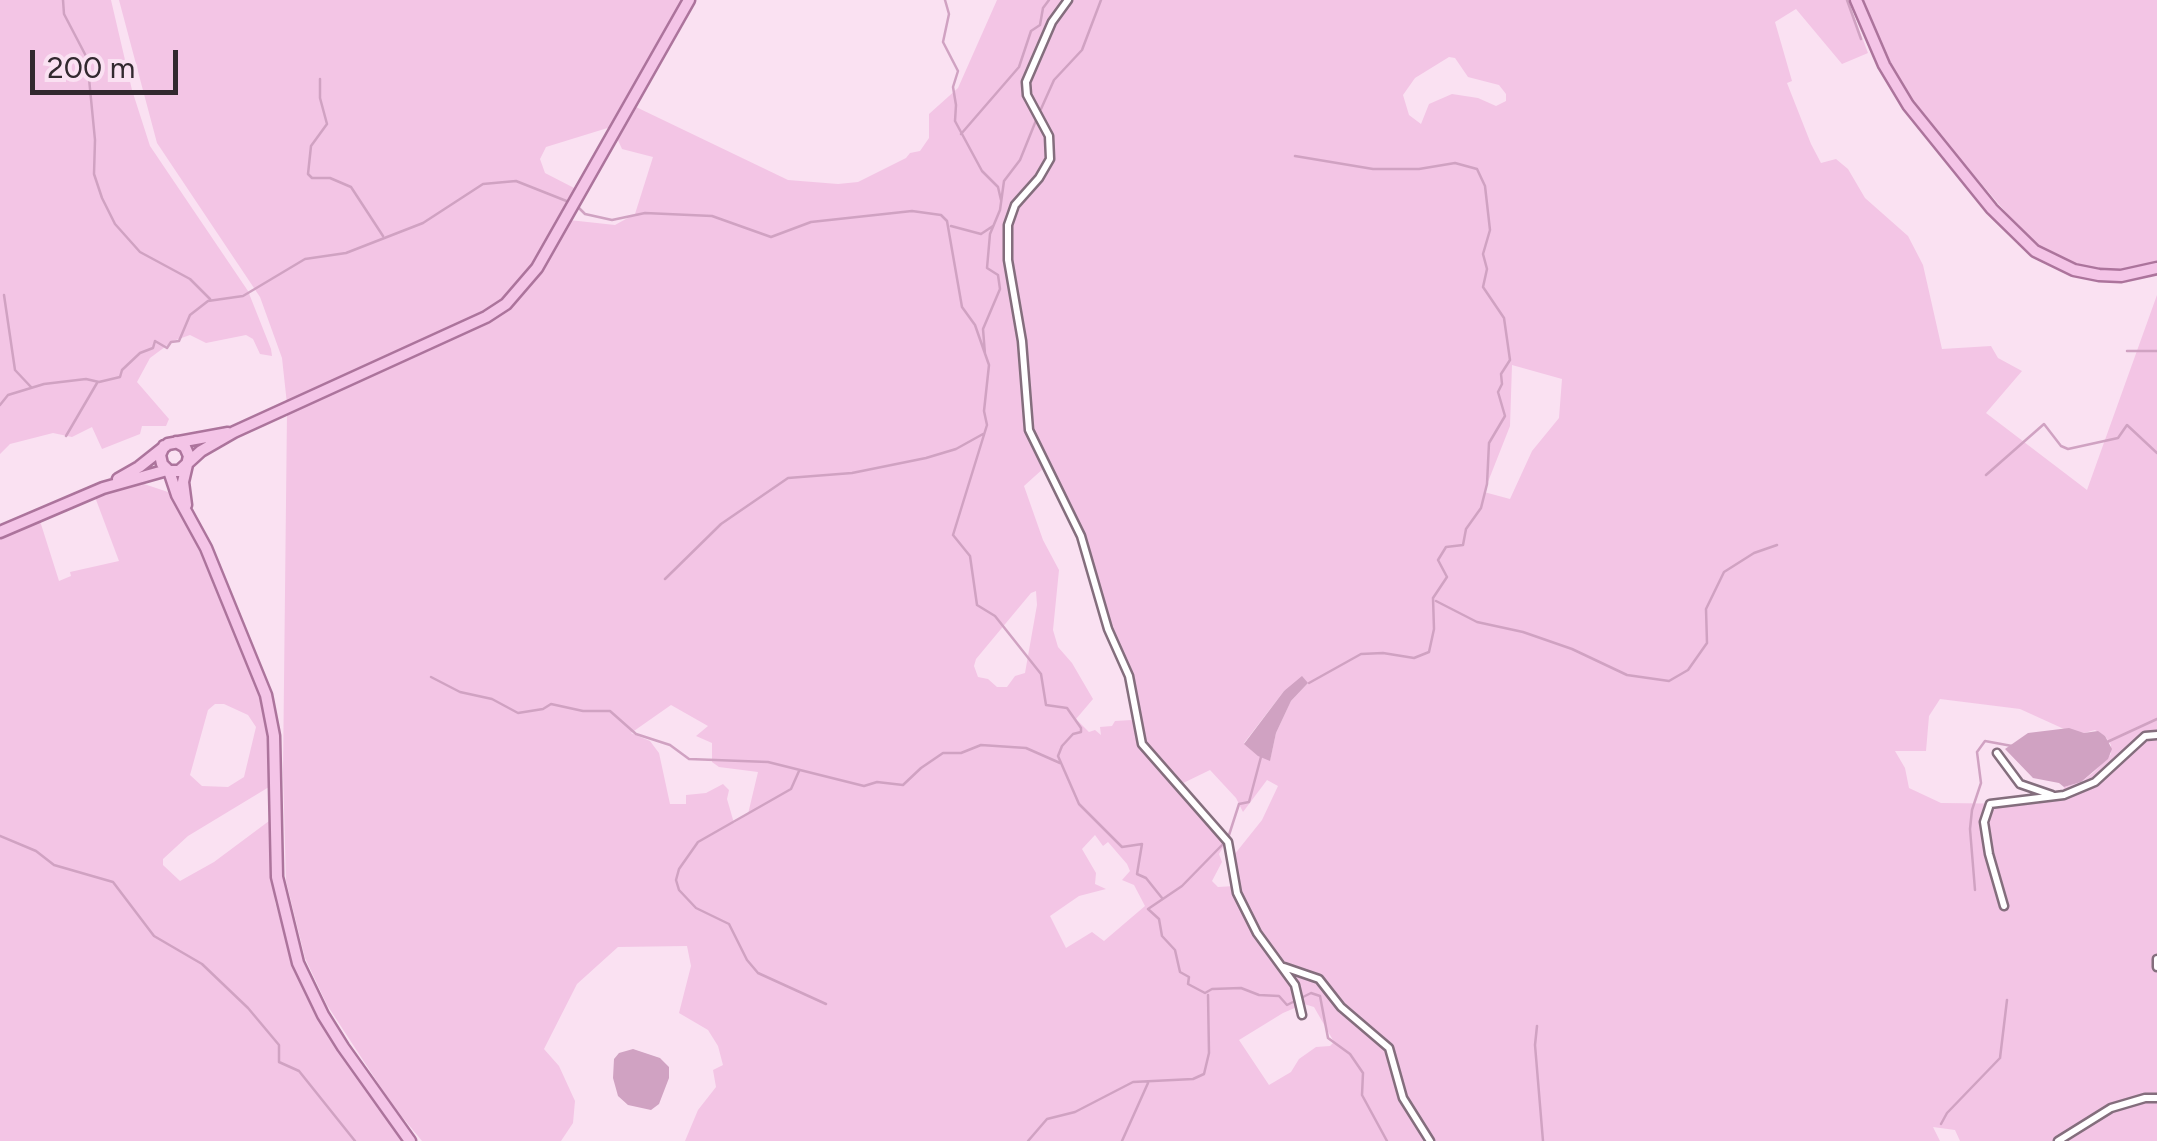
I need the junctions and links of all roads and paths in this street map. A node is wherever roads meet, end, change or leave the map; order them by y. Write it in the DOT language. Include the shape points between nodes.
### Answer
graph roads {
  1 [pos="690,0"];
  2 [pos="1068,0"];
  3 [pos="1856,0"];
  4 [pos="2157,268"];
  5 [pos="234,432"];
  6 [pos="176,442"];
  7 [pos="164,446"];
  8 [pos="187,465"];
  9 [pos="168,470"];
  10 [pos="138,478"];
  11 [pos="102,488"];
  12 [pos="177,495"];
  13 [pos="187,511"];
  14 [pos="0,532"];
  15 [pos="2157,735"];
  16 [pos="1998,753"];
  17 [pos="2054,796"];
  18 [pos="2004,906"];
  19 [pos="2157,959"];
  20 [pos="1282,966"];
  21 [pos="2157,967"];
  22 [pos="1302,1015"];
  23 [pos="2157,1098"];
  24 [pos="410,1141"];
  25 [pos="1430,1141"];
  26 [pos="2058,1141"];
  1 -- 5 [label="main road" via="537,268 512,298 486,317"];
  2 -- 20 [label="street" via="1026,82 1049,136 1050,159 1008,225 1029,430 1081,536 1129,676 1142,744 1228,842 1237,893"];
  3 -- 4 [label="main road" via="1908,105 2035,252 2099,275"];
  5 -- 6 [label="main road"];
  5 -- 8 [label="main road"];
  6 -- 7 [label="main road"];
  6 -- 8 [label="main road" via="188,451"];
  7 -- 9 [label="main road" via="160,460"];
  7 -- 11 [label="main road"];
  8 -- 9 [label="main road"];
  8 -- 13 [label="main road"];
  9 -- 10 [label="main road"];
  9 -- 12 [label="main road"];
  10 -- 11 [label="main road"];
  10 -- 12 [label="main road" via="162,483"];
  11 -- 14 [label="main road"];
  12 -- 13 [label="main road"];
  13 -- 24 [label="main road" via="268,705 277,877 294,952 323,1016"];
  15 -- 17 [label="street" via="2130,746 2095,782"];
  16 -- 17 [label="street" via="2020,784"];
  17 -- 18 [label="street" via="1990,804 1985,812"];
  19 -- 21 [label="street"];
  20 -- 22 [label="street"];
  20 -- 25 [label="street" via="1319,979 1388,1048 1403,1098"];
  23 -- 26 [label="street" via="2111,1108"];
}
